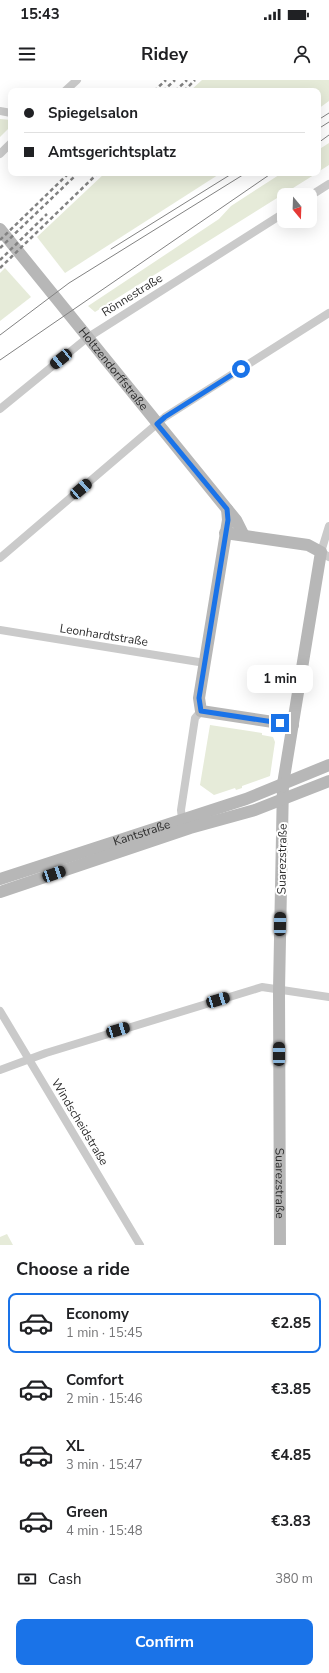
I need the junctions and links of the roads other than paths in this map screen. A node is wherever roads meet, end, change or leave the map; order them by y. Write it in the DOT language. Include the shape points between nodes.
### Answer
graph roads {
  1 [pos="76,80"];
  2 [pos="68,88"];
  3 [pos="8,146"];
  4 [pos="0,154"];
  5 [pos="329,184"];
  6 [pos="317,192"];
  7 [pos="277,217"];
  8 [pos="0,230"];
  9 [pos="329,313"];
  10 [pos="87,338"];
  11 [pos="0,409"];
  12 [pos="157,424"];
  13 [pos="227,509"];
  14 [pos="329,526"];
  15 [pos="225,533"];
  16 [pos="243,534"];
  17 [pos="325,554"];
  18 [pos="0,558"];
  19 [pos="0,630"];
  20 [pos="205,663"];
  21 [pos="200,708"];
  22 [pos="293,725"];
  23 [pos="329,765"];
  24 [pos="329,781"];
  25 [pos="283,784"];
  26 [pos="283,800"];
  27 [pos="182,819"];
  28 [pos="0,879"];
  29 [pos="0,892"];
  30 [pos="279,990"];
  31 [pos="329,997"];
  32 [pos="0,1011"];
  33 [pos="29,1059"];
  34 [pos="0,1070"];
  35 [pos="140,1245"];
  36 [pos="280,1245"];
  1 -- 2 [label="street"];
  3 -- 4 [label="street"];
  5 -- 6 [label="street"];
  7 -- 10 [label="street, Rönnestraße"];
  8 -- 10 [label="street, Holtzendorffstraße"];
  9 -- 12 [label="street"];
  10 -- 11 [label="street, Rönnestraße"];
  10 -- 12 [label="street, Holtzendorffstraße"];
  12 -- 13 [label="street, Holtzendorffstraße"];
  12 -- 18 [label="street"];
  13 -- 15 [label="street"];
  13 -- 16 [label="street, Holtzendorffstraße"];
  14 -- 17 [label="street, Suarezstraße"];
  15 -- 16 [label="street"];
  15 -- 20 [label="street"];
  16 -- 17 [label="street" via="308,545"];
  17 -- 22 [label="street, Suarezstraße"];
  19 -- 20 [label="street, Leonhardtstraße"];
  20 -- 21 [label="street"];
  21 -- 22 [label="street"];
  21 -- 27 [label="street" via="195,718 181,810"];
  22 -- 25 [label="street, Suarezstraße"];
  23 -- 25 [label="street, Kantstraße"];
  24 -- 26 [label="street, Kantstraße"];
  25 -- 26 [label="street, Suarezstraße"];
  25 -- 27 [label="street, Kantstraße" via="246,799"];
  26 -- 29 [label="street, Kantstraße" via="228,819 190,828"];
  26 -- 30 [label="street, Suarezstraße"];
  27 -- 28 [label="street, Kantstraße"];
  30 -- 31 [label="street"];
  30 -- 33 [label="street" via="262,987"];
  30 -- 36 [label="street, Suarezstraße"];
  32 -- 33 [label="street, Windscheidstraße"];
  33 -- 34 [label="street"];
  33 -- 35 [label="street, Windscheidstraße"];
}
